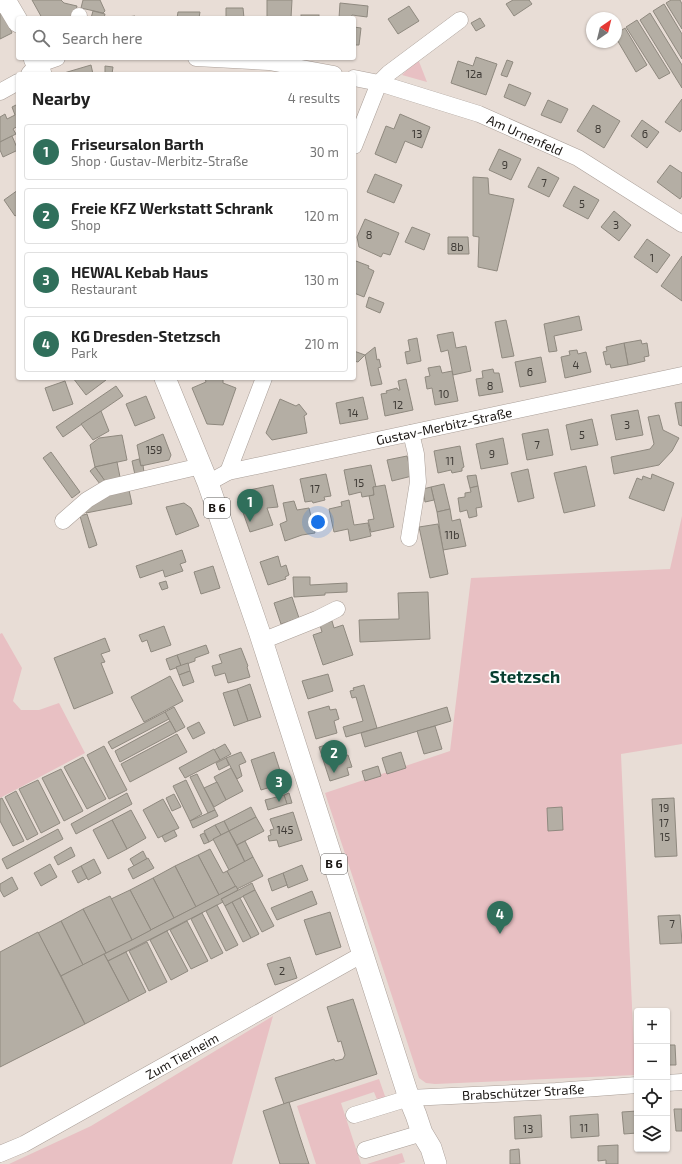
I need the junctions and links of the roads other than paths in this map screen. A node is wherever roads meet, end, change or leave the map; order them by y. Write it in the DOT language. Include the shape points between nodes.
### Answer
graph roads {
  1 [pos="5,0"];
  2 [pos="16,19"];
  3 [pos="460,20"];
  4 [pos="53,60"];
  5 [pos="232,60"];
  6 [pos="35,68"];
  7 [pos="323,72"];
  8 [pos="356,78"];
  9 [pos="16,83"];
  10 [pos="379,83"];
  11 [pos="0,92"];
  12 [pos="356,141"];
  13 [pos="682,224"];
  14 [pos="682,375"];
  15 [pos="166,380"];
  16 [pos="263,380"];
  17 [pos="412,433"];
  18 [pos="228,472"];
  19 [pos="204,474"];
  20 [pos="63,521"];
  21 [pos="409,538"];
  22 [pos="337,609"];
  23 [pos="262,641"];
  24 [pos="363,954"];
  25 [pos="682,1082"];
  26 [pos="670,1083"];
  27 [pos="634,1085"];
  28 [pos="409,1098"];
  29 [pos="354,1115"];
  30 [pos="422,1133"];
  31 [pos="365,1150"];
  32 [pos="0,1154"];
  33 [pos="436,1164"];
  1 -- 2 [label="main road"];
  3 -- 10 [label="street"];
  4 -- 6 [label="street"];
  5 -- 7 [label="street" via="269,62"];
  8 -- 10 [label="street, Am Urnenfeld"];
  9 -- 11 [label="street"];
  10 -- 12 [label="street"];
  10 -- 13 [label="street, Am Urnenfeld" via="479,114 578,158"];
  14 -- 17 [label="street, Gustav-Merbitz-Straße"];
  15 -- 19 [label="main road, B 6"];
  16 -- 18 [label="street"];
  17 -- 18 [label="street, Gustav-Merbitz-Straße"];
  17 -- 21 [label="street" via="418,482"];
  18 -- 19 [label="street, Gustav-Merbitz-Straße"];
  19 -- 20 [label="street, Gustav-Merbitz-Straße" via="107,488 87,500"];
  19 -- 23 [label="main road, B 6"];
  22 -- 23 [label="street"];
  23 -- 24 [label="main road, B 6"];
  24 -- 28 [label="main road, B 6"];
  24 -- 32 [label="street, Zum Tierheim" via="24,1144"];
  25 -- 26 [label="street"];
  27 -- 28 [label="street, Brabschützer Straße"];
  28 -- 29 [label="street, Brabschützer Straße"];
  28 -- 30 [label="main road, B 6"];
  30 -- 31 [label="street"];
  30 -- 33 [label="main road, B 6" via="431,1148"];
}
